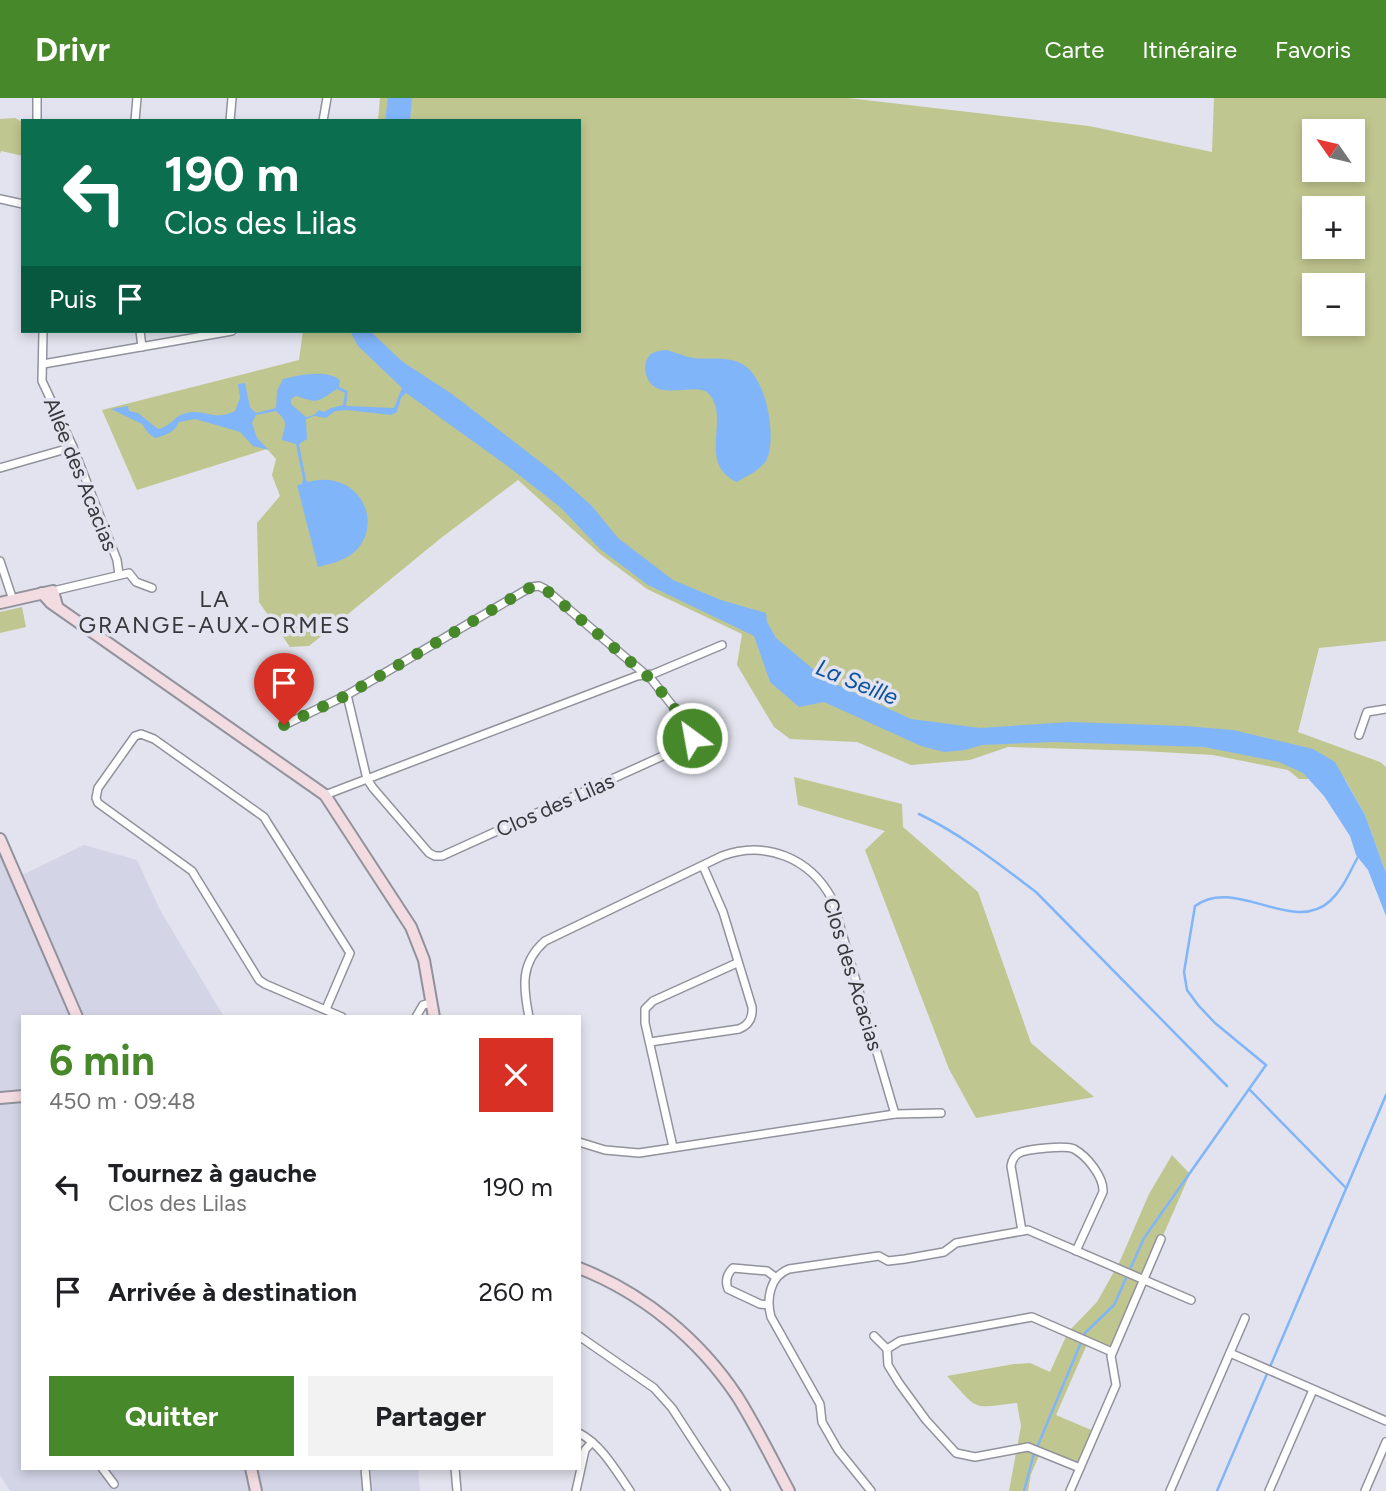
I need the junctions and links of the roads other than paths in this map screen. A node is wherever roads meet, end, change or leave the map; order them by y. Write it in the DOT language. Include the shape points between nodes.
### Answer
graph roads {
  1 [pos="37,98"];
  2 [pos="137,98"];
  3 [pos="232,98"];
  4 [pos="327,98"];
  5 [pos="37,119"];
  6 [pos="135,119"];
  7 [pos="230,119"];
  8 [pos="323,119"];
  9 [pos="0,199"];
  10 [pos="21,204"];
  11 [pos="43,333"];
  12 [pos="140,333"];
  13 [pos="221,333"];
  14 [pos="142,347"];
  15 [pos="43,364"];
  16 [pos="73,447"];
  17 [pos="0,468"];
  18 [pos="0,561"];
  19 [pos="119,575"];
  20 [pos="152,588"];
  21 [pos="47,592"];
  22 [pos="13,600"];
  23 [pos="0,603"];
  24 [pos="722,645"];
  25 [pos="645,674"];
  26 [pos="347,695"];
  27 [pos="1386,709"];
  28 [pos="284,725"];
  29 [pos="132,726"];
  30 [pos="1359,735"];
  31 [pos="135,736"];
  32 [pos="367,779"];
  33 [pos="325,795"];
  34 [pos="0,839"];
  35 [pos="703,866"];
  36 [pos="737,963"];
  37 [pos="431,1003"];
  38 [pos="326,1009"];
  39 [pos="76,1015"];
  40 [pos="338,1015"];
  41 [pos="417,1015"];
  42 [pos="434,1015"];
  43 [pos="529,1015"];
  44 [pos="650,1042"];
  45 [pos="21,1096"];
  46 [pos="0,1098"];
  47 [pos="941,1113"];
  48 [pos="895,1114"];
  49 [pos="581,1143"];
  50 [pos="673,1147"];
  51 [pos="1022,1231"];
  52 [pos="1161,1239"];
  53 [pos="1076,1251"];
  54 [pos="581,1269"];
  55 [pos="775,1278"];
  56 [pos="1143,1280"];
  57 [pos="1191,1300"];
  58 [pos="768,1305"];
  59 [pos="1245,1318"];
  60 [pos="874,1336"];
  61 [pos="581,1337"];
  62 [pos="887,1349"];
  63 [pos="1112,1352"];
  64 [pos="1230,1353"];
  65 [pos="1313,1390"];
  66 [pos="1386,1421"];
  67 [pos="581,1434"];
  68 [pos="592,1442"];
  69 [pos="1386,1442"];
  70 [pos="581,1468"];
  71 [pos="1080,1468"];
  72 [pos="107,1470"];
  73 [pos="251,1470"];
  74 [pos="365,1470"];
  75 [pos="455,1470"];
  76 [pos="581,1470"];
  77 [pos="114,1484"];
  78 [pos="256,1491"];
  79 [pos="367,1491"];
  80 [pos="457,1491"];
  81 [pos="576,1491"];
  82 [pos="630,1491"];
  83 [pos="726,1491"];
  84 [pos="789,1491"];
  85 [pos="871,1491"];
  86 [pos="1070,1491"];
  87 [pos="1170,1491"];
  88 [pos="1269,1491"];
  89 [pos="1365,1491"];
  1 -- 5 [label="street"];
  2 -- 6 [label="street"];
  3 -- 7 [label="street"];
  4 -- 8 [label="street"];
  9 -- 10 [label="street"];
  11 -- 15 [label="street, Allée des Acacias"];
  12 -- 14 [label="street"];
  13 -- 14 [label="street"];
  14 -- 15 [label="street"];
  15 -- 16 [label="street, Allée des Acacias" via="42,381"];
  16 -- 17 [label="street"];
  16 -- 19 [label="street, Allée des Acacias"];
  18 -- 22 [label="street"];
  19 -- 20 [label="street" via="129,573 136,582"];
  19 -- 21 [label="street"];
  21 -- 22 [label="street"];
  21 -- 33 [label="street" via="57,606"];
  22 -- 23 [label="street"];
  24 -- 25 [label="street"];
  25 -- 26 [label="street, Clos des Lilas" via="545,589 535,586"];
  25 -- 32 [label="street"];
  25 -- 32 [label="street, Clos des Lilas" via="691,729 687,745 442,856 429,853"];
  26 -- 28 [label="street, Clos des Lilas"];
  26 -- 32 [label="street, Clos des Lilas"];
  27 -- 30 [label="street" via="1367,712"];
  29 -- 31 [label="street"];
  31 -- 38 [label="street" via="153,738 264,817 350,953"];
  31 -- 38 [label="street" via="98,788 98,803 192,872 259,980"];
  32 -- 33 [label="street"];
  33 -- 37 [label="street" via="411,927 424,960"];
  34 -- 39 [label="street"];
  35 -- 36 [label="street" via="723,912"];
  35 -- 43 [label="street, Clos des Acacias" via="545,941 529,959 524,975"];
  35 -- 48 [label="street, Clos des Acacias" via="731,852 762,850 791,858 822,883 836,909"];
  36 -- 44 [label="street" via="647,1006 644,1016"];
  36 -- 44 [label="street" via="752,1010 746,1026"];
  37 -- 41 [label="street" via="423,1005"];
  37 -- 42 [label="street"];
  38 -- 40 [label="street"];
  44 -- 50 [label="street"];
  45 -- 46 [label="street"];
  47 -- 48 [label="street"];
  48 -- 50 [label="street"];
  49 -- 50 [label="street" via="622,1153"];
  51 -- 53 [label="street"];
  51 -- 53 [label="street" via="1011,1166 1014,1157 1022,1151 1073,1149 1099,1174 1103,1185"];
  51 -- 55 [label="street" via="956,1242 944,1252 789,1269"];
  52 -- 56 [label="street"];
  53 -- 56 [label="street"];
  54 -- 84 [label="street" via="632,1294 713,1364 738,1398"];
  55 -- 58 [label="street"];
  55 -- 58 [label="street" via="767,1271 733,1268 728,1272 728,1289"];
  56 -- 57 [label="street"];
  56 -- 63 [label="street"];
  58 -- 85 [label="street" via="820,1404 822,1422"];
  59 -- 64 [label="street"];
  60 -- 62 [label="street"];
  61 -- 83 [label="street" via="654,1388"];
  62 -- 63 [label="street" via="900,1342 1024,1317 1039,1319"];
  62 -- 71 [label="street" via="888,1365 899,1383 956,1453 970,1457 1037,1449"];
  63 -- 71 [label="street" via="1116,1385"];
  64 -- 65 [label="street"];
  64 -- 87 [label="street"];
  65 -- 66 [label="street"];
  65 -- 88 [label="street"];
  67 -- 68 [label="street"];
  68 -- 70 [label="street"];
  68 -- 82 [label="street"];
  69 -- 89 [label="street"];
  71 -- 86 [label="street"];
  72 -- 77 [label="street"];
  73 -- 78 [label="street"];
  74 -- 79 [label="street"];
  75 -- 80 [label="street"];
  76 -- 81 [label="street"];
}
